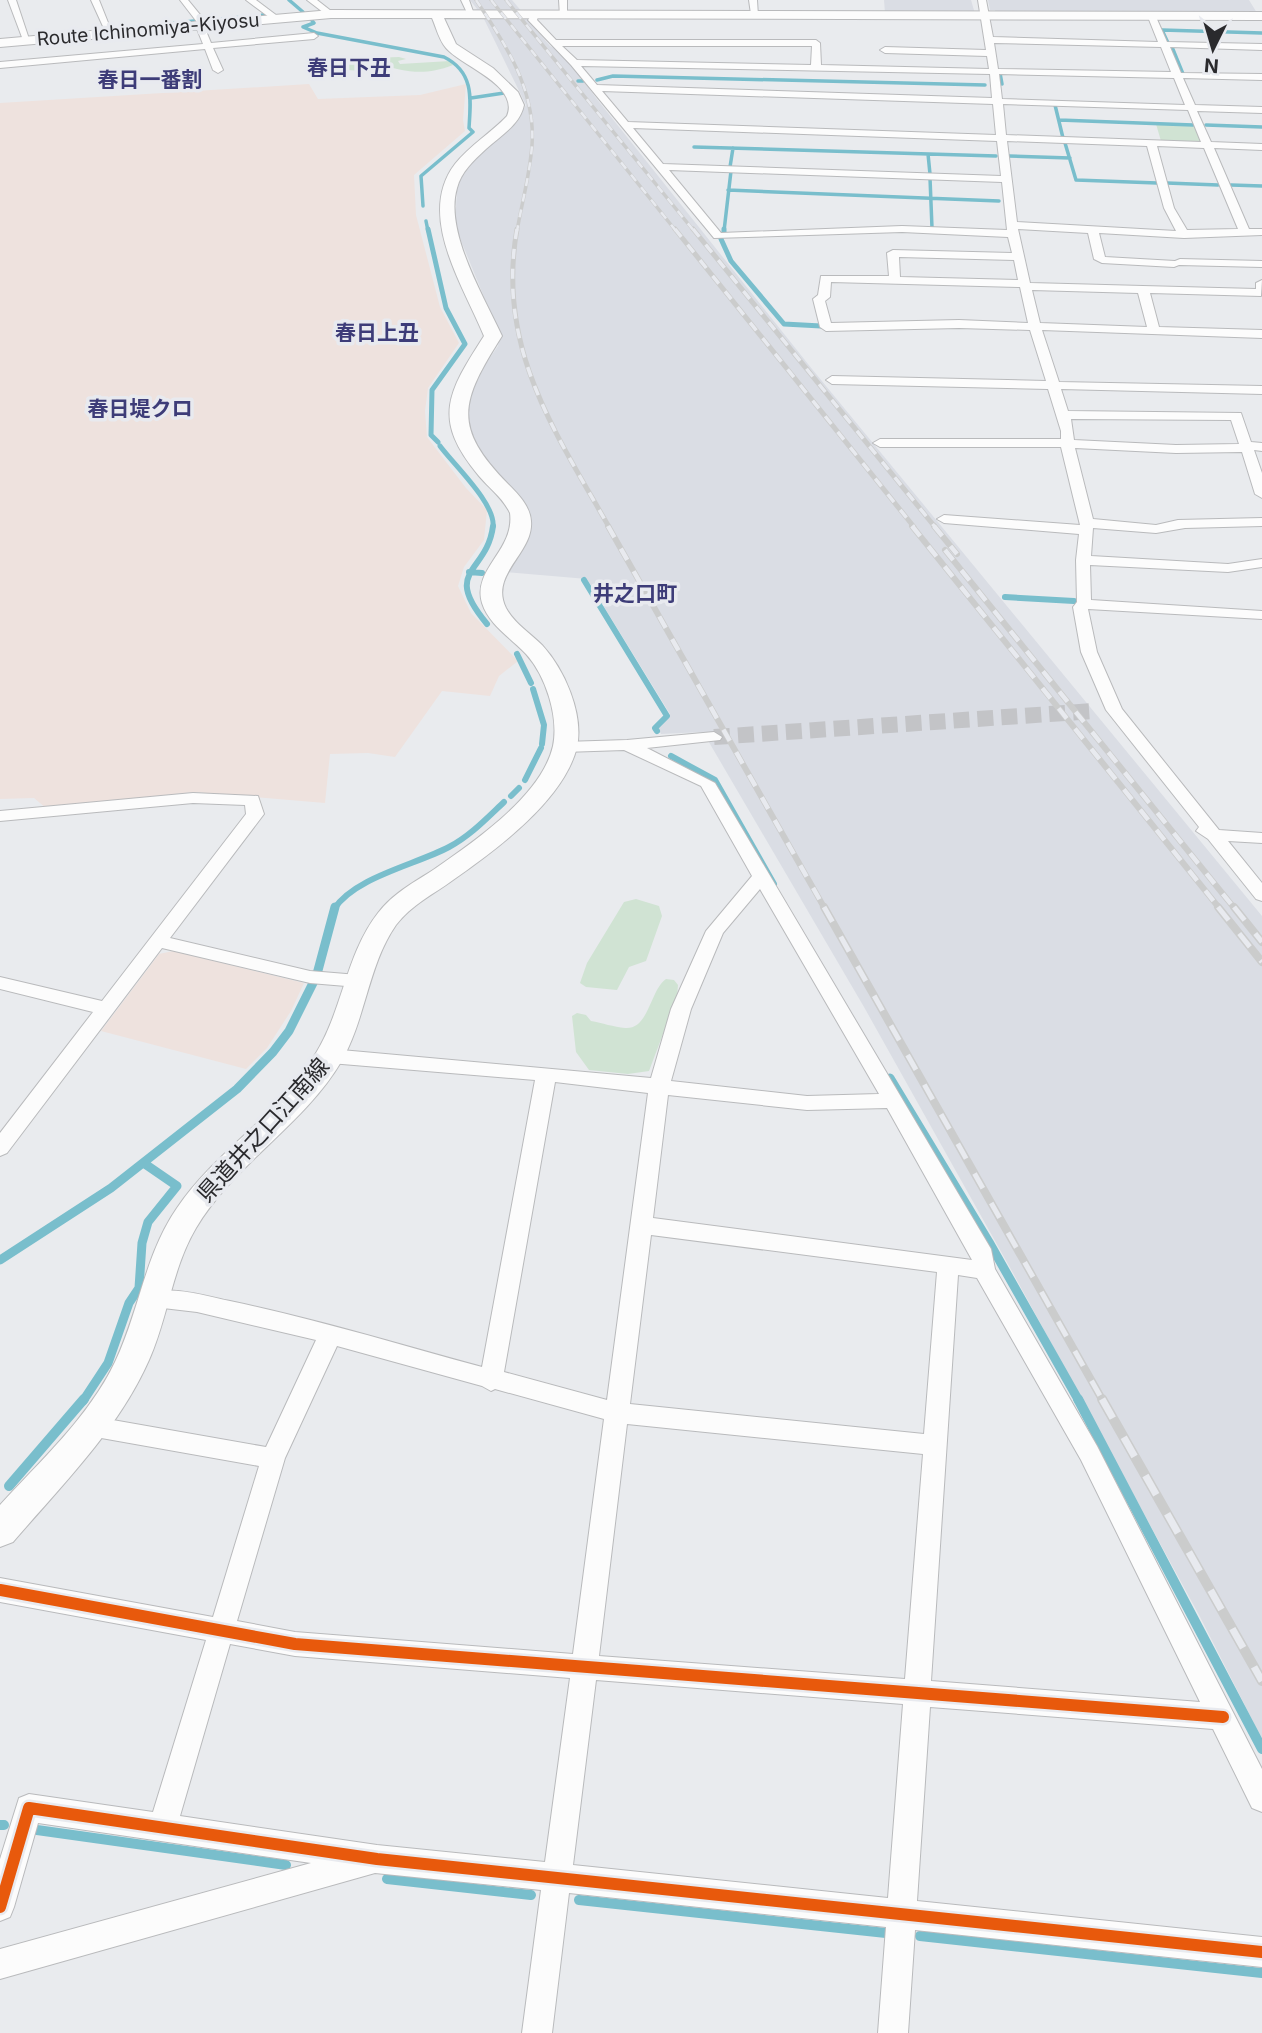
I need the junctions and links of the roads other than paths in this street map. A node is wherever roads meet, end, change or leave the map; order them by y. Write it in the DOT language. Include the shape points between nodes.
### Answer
graph roads {
  1 [pos="12,0"];
  2 [pos="95,0"];
  3 [pos="184,0"];
  4 [pos="250,0"];
  5 [pos="311,0"];
  6 [pos="465,0"];
  7 [pos="563,0"];
  8 [pos="753,0"];
  9 [pos="982,0"];
  10 [pos="331,14"];
  11 [pos="755,14"];
  12 [pos="436,15"];
  13 [pos="472,15"];
  14 [pos="536,15"];
  15 [pos="564,16"];
  16 [pos="1262,16"];
  17 [pos="984,17"];
  18 [pos="1152,17"];
  19 [pos="276,18"];
  20 [pos="201,24"];
  21 [pos="110,33"];
  22 [pos="314,36"];
  23 [pos="27,40"];
  24 [pos="988,40"];
  25 [pos="0,43"];
  26 [pos="555,43"];
  27 [pos="1164,45"];
  28 [pos="209,46"];
  29 [pos="1262,47"];
  30 [pos="885,50"];
  31 [pos="990,53"];
  32 [pos="574,63"];
  33 [pos="0,65"];
  34 [pos="816,68"];
  35 [pos="218,70"];
  36 [pos="994,72"];
  37 [pos="1178,75"];
  38 [pos="1262,77"];
  39 [pos="596,88"];
  40 [pos="996,101"];
  41 [pos="1192,108"];
  42 [pos="1262,110"];
  43 [pos="628,125"];
  44 [pos="999,138"];
  45 [pos="1151,143"];
  46 [pos="1208,145"];
  47 [pos="1262,147"];
  48 [pos="663,167"];
  49 [pos="1004,179"];
  50 [pos="1093,229"];
  51 [pos="886,230"];
  52 [pos="1012,230"];
  53 [pos="1245,232"];
  54 [pos="1262,232"];
  55 [pos="1184,235"];
  56 [pos="1175,251"];
  57 [pos="893,253"];
  58 [pos="1019,257"];
  59 [pos="1262,264"];
  60 [pos="894,280"];
  61 [pos="1262,283"];
  62 [pos="1025,285"];
  63 [pos="1143,289"];
  64 [pos="1181,290"];
  65 [pos="1035,326"];
  66 [pos="1154,330"];
  67 [pos="1262,334"];
  68 [pos="832,380"];
  69 [pos="1054,384"];
  70 [pos="1225,390"];
  71 [pos="1262,390"];
  72 [pos="1063,415"];
  73 [pos="1236,416"];
  74 [pos="880,443"];
  75 [pos="1067,444"];
  76 [pos="1252,447"];
  77 [pos="1262,494"];
  78 [pos="944,519"];
  79 [pos="1262,522"];
  80 [pos="1087,527"];
  81 [pos="1083,559"];
  82 [pos="1262,563"];
  83 [pos="1082,606"];
  84 [pos="1262,615"];
  85 [pos="714,737"];
  86 [pos="627,745"];
  87 [pos="564,747"];
  88 [pos="0,816"];
  89 [pos="1212,835"];
  90 [pos="1262,838"];
  91 [pos="761,877"];
  92 [pos="1262,895"];
  93 [pos="158,941"];
  94 [pos="358,981"];
  95 [pos="0,982"];
  96 [pos="106,1009"];
  97 [pos="330,1056"];
  98 [pos="546,1074"];
  99 [pos="659,1086"];
  100 [pos="891,1101"];
  101 [pos="0,1147"];
  102 [pos="641,1225"];
  103 [pos="948,1266"];
  104 [pos="984,1270"];
  105 [pos="154,1300"];
  106 [pos="331,1333"];
  107 [pos="491,1381"];
  108 [pos="617,1413"];
  109 [pos="90,1426"];
  110 [pos="935,1445"];
  111 [pos="273,1458"];
  112 [pos="0,1531"];
  113 [pos="0,1590"];
  114 [pos="220,1632"];
  115 [pos="584,1667"];
  116 [pos="917,1693"];
  117 [pos="1223,1717"];
  118 [pos="1262,1798"];
  119 [pos="162,1829"];
  120 [pos="377,1859"];
  121 [pos="557,1878"];
  122 [pos="0,1907"];
  123 [pos="902,1914"];
  124 [pos="1262,1952"];
  125 [pos="0,1964"];
  126 [pos="537,2033"];
  127 [pos="893,2033"];
  1 -- 23 [label="street"];
  2 -- 21 [label="street"];
  3 -- 20 [label="street"];
  4 -- 19 [label="street"];
  5 -- 10 [label="street"];
  6 -- 13 [label="street"];
  7 -- 15 [label="street"];
  8 -- 11 [label="street"];
  9 -- 17 [label="street"];
  10 -- 12 [label="main road, Route Ichinomiya-Kiyosu"];
  10 -- 19 [label="main road, Route Ichinomiya-Kiyosu"];
  11 -- 15 [label="main road, Route Ichinomiya-Kiyosu"];
  11 -- 17 [label="main road, Route Ichinomiya-Kiyosu"];
  12 -- 13 [label="main road, Route Ichinomiya-Kiyosu"];
  12 -- 87 [label="main road, 県道井之口江南線" via="451,46 488,71 517,105 511,120 450,179 451,239 493,336 472,372 457,415 470,452 521,515 521,532 492,582 491,598 502,619 543,660 566,720"];
  13 -- 14 [label="main road, Route Ichinomiya-Kiyosu"];
  14 -- 15 [label="main road, Route Ichinomiya-Kiyosu"];
  14 -- 26 [label="street" via="533,20"];
  16 -- 18 [label="main road, Route Ichinomiya-Kiyosu"];
  17 -- 18 [label="main road, Route Ichinomiya-Kiyosu"];
  17 -- 24 [label="street"];
  18 -- 27 [label="street"];
  19 -- 20 [label="main road, Route Ichinomiya-Kiyosu"];
  20 -- 21 [label="main road, Route Ichinomiya-Kiyosu"];
  20 -- 28 [label="street"];
  21 -- 23 [label="main road, Route Ichinomiya-Kiyosu"];
  22 -- 28 [label="street"];
  23 -- 25 [label="main road, Route Ichinomiya-Kiyosu"];
  24 -- 27 [label="street"];
  24 -- 31 [label="street"];
  26 -- 32 [label="street"];
  26 -- 34 [label="street" via="816,43"];
  27 -- 29 [label="street"];
  27 -- 37 [label="street"];
  28 -- 33 [label="street"];
  28 -- 35 [label="street"];
  30 -- 31 [label="street"];
  31 -- 36 [label="street"];
  32 -- 34 [label="street"];
  32 -- 39 [label="street"];
  34 -- 36 [label="street"];
  36 -- 37 [label="street"];
  36 -- 40 [label="street"];
  37 -- 38 [label="street"];
  37 -- 41 [label="street"];
  39 -- 40 [label="street"];
  39 -- 43 [label="street"];
  40 -- 41 [label="street"];
  40 -- 44 [label="street"];
  41 -- 42 [label="street"];
  41 -- 46 [label="street"];
  43 -- 44 [label="street"];
  43 -- 48 [label="street"];
  44 -- 45 [label="street"];
  44 -- 49 [label="street"];
  45 -- 46 [label="street"];
  45 -- 55 [label="street" via="1169,208"];
  46 -- 47 [label="street"];
  46 -- 53 [label="street"];
  48 -- 49 [label="street"];
  48 -- 51 [label="street" via="718,236"];
  49 -- 52 [label="street"];
  50 -- 52 [label="street"];
  50 -- 56 [label="street"];
  50 -- 56 [label="street" via="1102,260"];
  51 -- 52 [label="street"];
  51 -- 57 [label="street"];
  52 -- 58 [label="street"];
  53 -- 54 [label="street"];
  53 -- 55 [label="street"];
  55 -- 56 [label="street"];
  56 -- 59 [label="street"];
  56 -- 64 [label="street"];
  57 -- 58 [label="street"];
  57 -- 60 [label="street"];
  58 -- 62 [label="street"];
  60 -- 62 [label="street"];
  60 -- 65 [label="street" via="825,278 824,297 819,299 826,327"];
  61 -- 64 [label="street" via="1261,293"];
  62 -- 63 [label="street"];
  62 -- 65 [label="street"];
  63 -- 64 [label="street"];
  63 -- 66 [label="street"];
  65 -- 66 [label="street"];
  65 -- 69 [label="street"];
  66 -- 67 [label="street"];
  68 -- 69 [label="street"];
  69 -- 70 [label="street"];
  69 -- 72 [label="street"];
  70 -- 71 [label="street"];
  70 -- 73 [label="street"];
  72 -- 73 [label="street"];
  72 -- 75 [label="street"];
  73 -- 76 [label="street"];
  74 -- 75 [label="street"];
  75 -- 76 [label="street"];
  75 -- 80 [label="street"];
  76 -- 77 [label="street"];
  78 -- 80 [label="street"];
  79 -- 80 [label="street" via="1178,524 1156,529"];
  80 -- 81 [label="street"];
  81 -- 82 [label="street" via="1228,568"];
  81 -- 83 [label="street"];
  83 -- 84 [label="street"];
  83 -- 89 [label="street" via="1089,652 1114,710"];
  83 -- 89 [label="street" via="1074,614 1077,653 1097,711 1191,822"];
  85 -- 86 [label="street"];
  86 -- 87 [label="street"];
  86 -- 91 [label="street" via="707,783"];
  87 -- 94 [label="main road, 県道井之口江南線" via="543,786 511,824 384,919"];
  88 -- 93 [label="street" via="193,797 251,800 256,814"];
  89 -- 90 [label="street"];
  89 -- 92 [label="street"];
  91 -- 99 [label="street" via="715,931 681,1009"];
  91 -- 100 [label="street"];
  93 -- 94 [label="street" via="310,977"];
  93 -- 96 [label="street"];
  94 -- 97 [label="main road, 県道井之口江南線"];
  95 -- 96 [label="street"];
  96 -- 101 [label="street"];
  97 -- 98 [label="street"];
  97 -- 105 [label="main road, 県道井之口江南線" via="310,1083 212,1183 185,1220"];
  98 -- 99 [label="street"];
  98 -- 107 [label="street"];
  99 -- 100 [label="street" via="807,1103"];
  99 -- 102 [label="street"];
  100 -- 104 [label="street" via="982,1255"];
  102 -- 103 [label="street"];
  102 -- 108 [label="street"];
  103 -- 104 [label="street"];
  103 -- 110 [label="street"];
  104 -- 117 [label="street" via="1089,1453"];
  105 -- 106 [label="street" via="197,1303"];
  105 -- 109 [label="main road, 県道井之口江南線" via="133,1361"];
  106 -- 107 [label="street"];
  106 -- 111 [label="street"];
  107 -- 108 [label="street"];
  108 -- 110 [label="street"];
  108 -- 115 [label="street"];
  109 -- 111 [label="street"];
  109 -- 112 [label="main road, 県道井之口江南線"];
  110 -- 116 [label="street"];
  111 -- 114 [label="street"];
  113 -- 114 [label="street"];
  114 -- 115 [label="street" via="295,1644"];
  114 -- 119 [label="street"];
  115 -- 116 [label="street"];
  115 -- 121 [label="street"];
  116 -- 117 [label="street"];
  116 -- 123 [label="street"];
  117 -- 118 [label="street"];
  119 -- 120 [label="street"];
  119 -- 122 [label="street" via="29,1808"];
  120 -- 121 [label="street"];
  120 -- 125 [label="street"];
  121 -- 123 [label="street"];
  121 -- 126 [label="street"];
  123 -- 124 [label="street"];
  123 -- 127 [label="street"];
}
